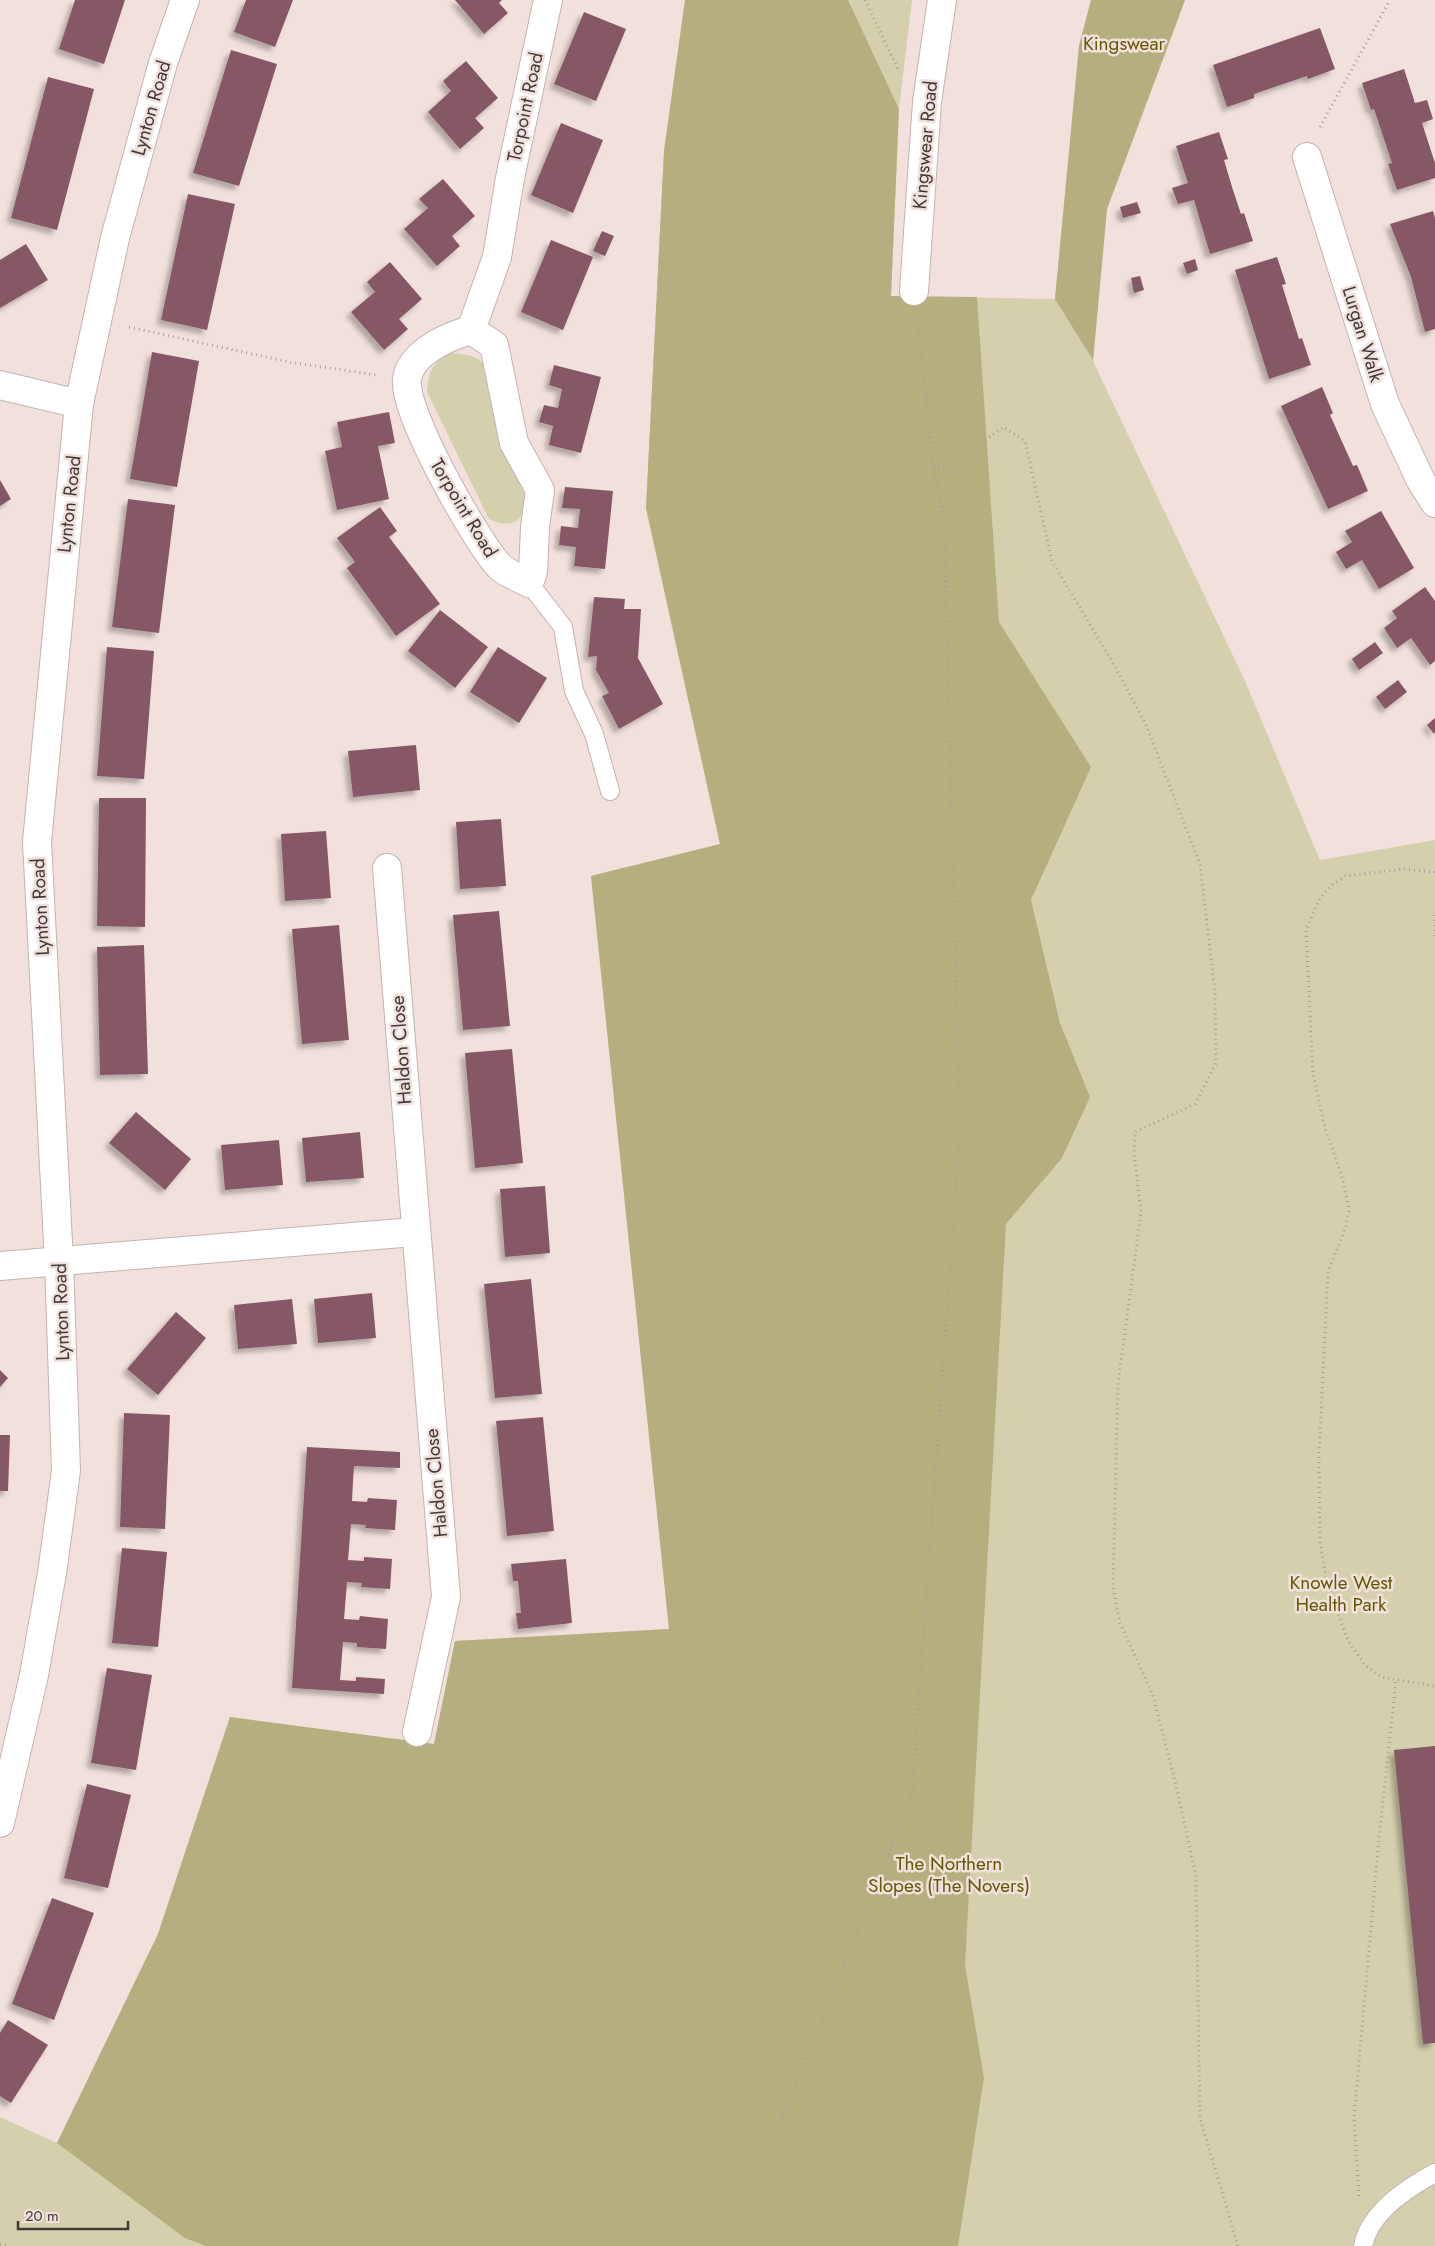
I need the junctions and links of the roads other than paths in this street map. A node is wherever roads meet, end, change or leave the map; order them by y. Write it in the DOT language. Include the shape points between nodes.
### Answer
graph roads {
  1 [pos="184,0"];
  2 [pos="548,0"];
  3 [pos="942,0"];
  4 [pos="1307,157"];
  5 [pos="914,291"];
  6 [pos="471,330"];
  7 [pos="0,385"];
  8 [pos="79,404"];
  9 [pos="1435,503"];
  10 [pos="530,583"];
  11 [pos="610,791"];
  12 [pos="387,868"];
  13 [pos="414,1232"];
  14 [pos="59,1261"];
  15 [pos="0,1266"];
  16 [pos="417,1732"];
  17 [pos="0,1823"];
  18 [pos="1435,2172"];
  19 [pos="1364,2240"];
  1 -- 8 [label="street, Lynton Road" via="117,229"];
  2 -- 6 [label="street, Torpoint Road" via="496,257"];
  3 -- 5 [label="street, Kingswear Road" via="927,102"];
  4 -- 9 [label="street, Lurgan Walk" via="1385,404"];
  6 -- 10 [label="street" via="494,345 514,443 540,490"];
  6 -- 10 [label="street, Torpoint Road" via="455,334 413,363 407,378 408,391 428,448 484,546 501,568"];
  7 -- 8 [label="street"];
  8 -- 14 [label="street, Lynton Road" via="37,842"];
  10 -- 11 [label="lane" via="563,627 574,691 594,734"];
  12 -- 13 [label="street, Haldon Close"];
  13 -- 14 [label="street"];
  13 -- 16 [label="street, Haldon Close" via="446,1597"];
  14 -- 15 [label="street"];
  14 -- 17 [label="street, Lynton Road" via="66,1471 34,1674"];
  18 -- 19 [label="lane" via="1384,2208"];
}
